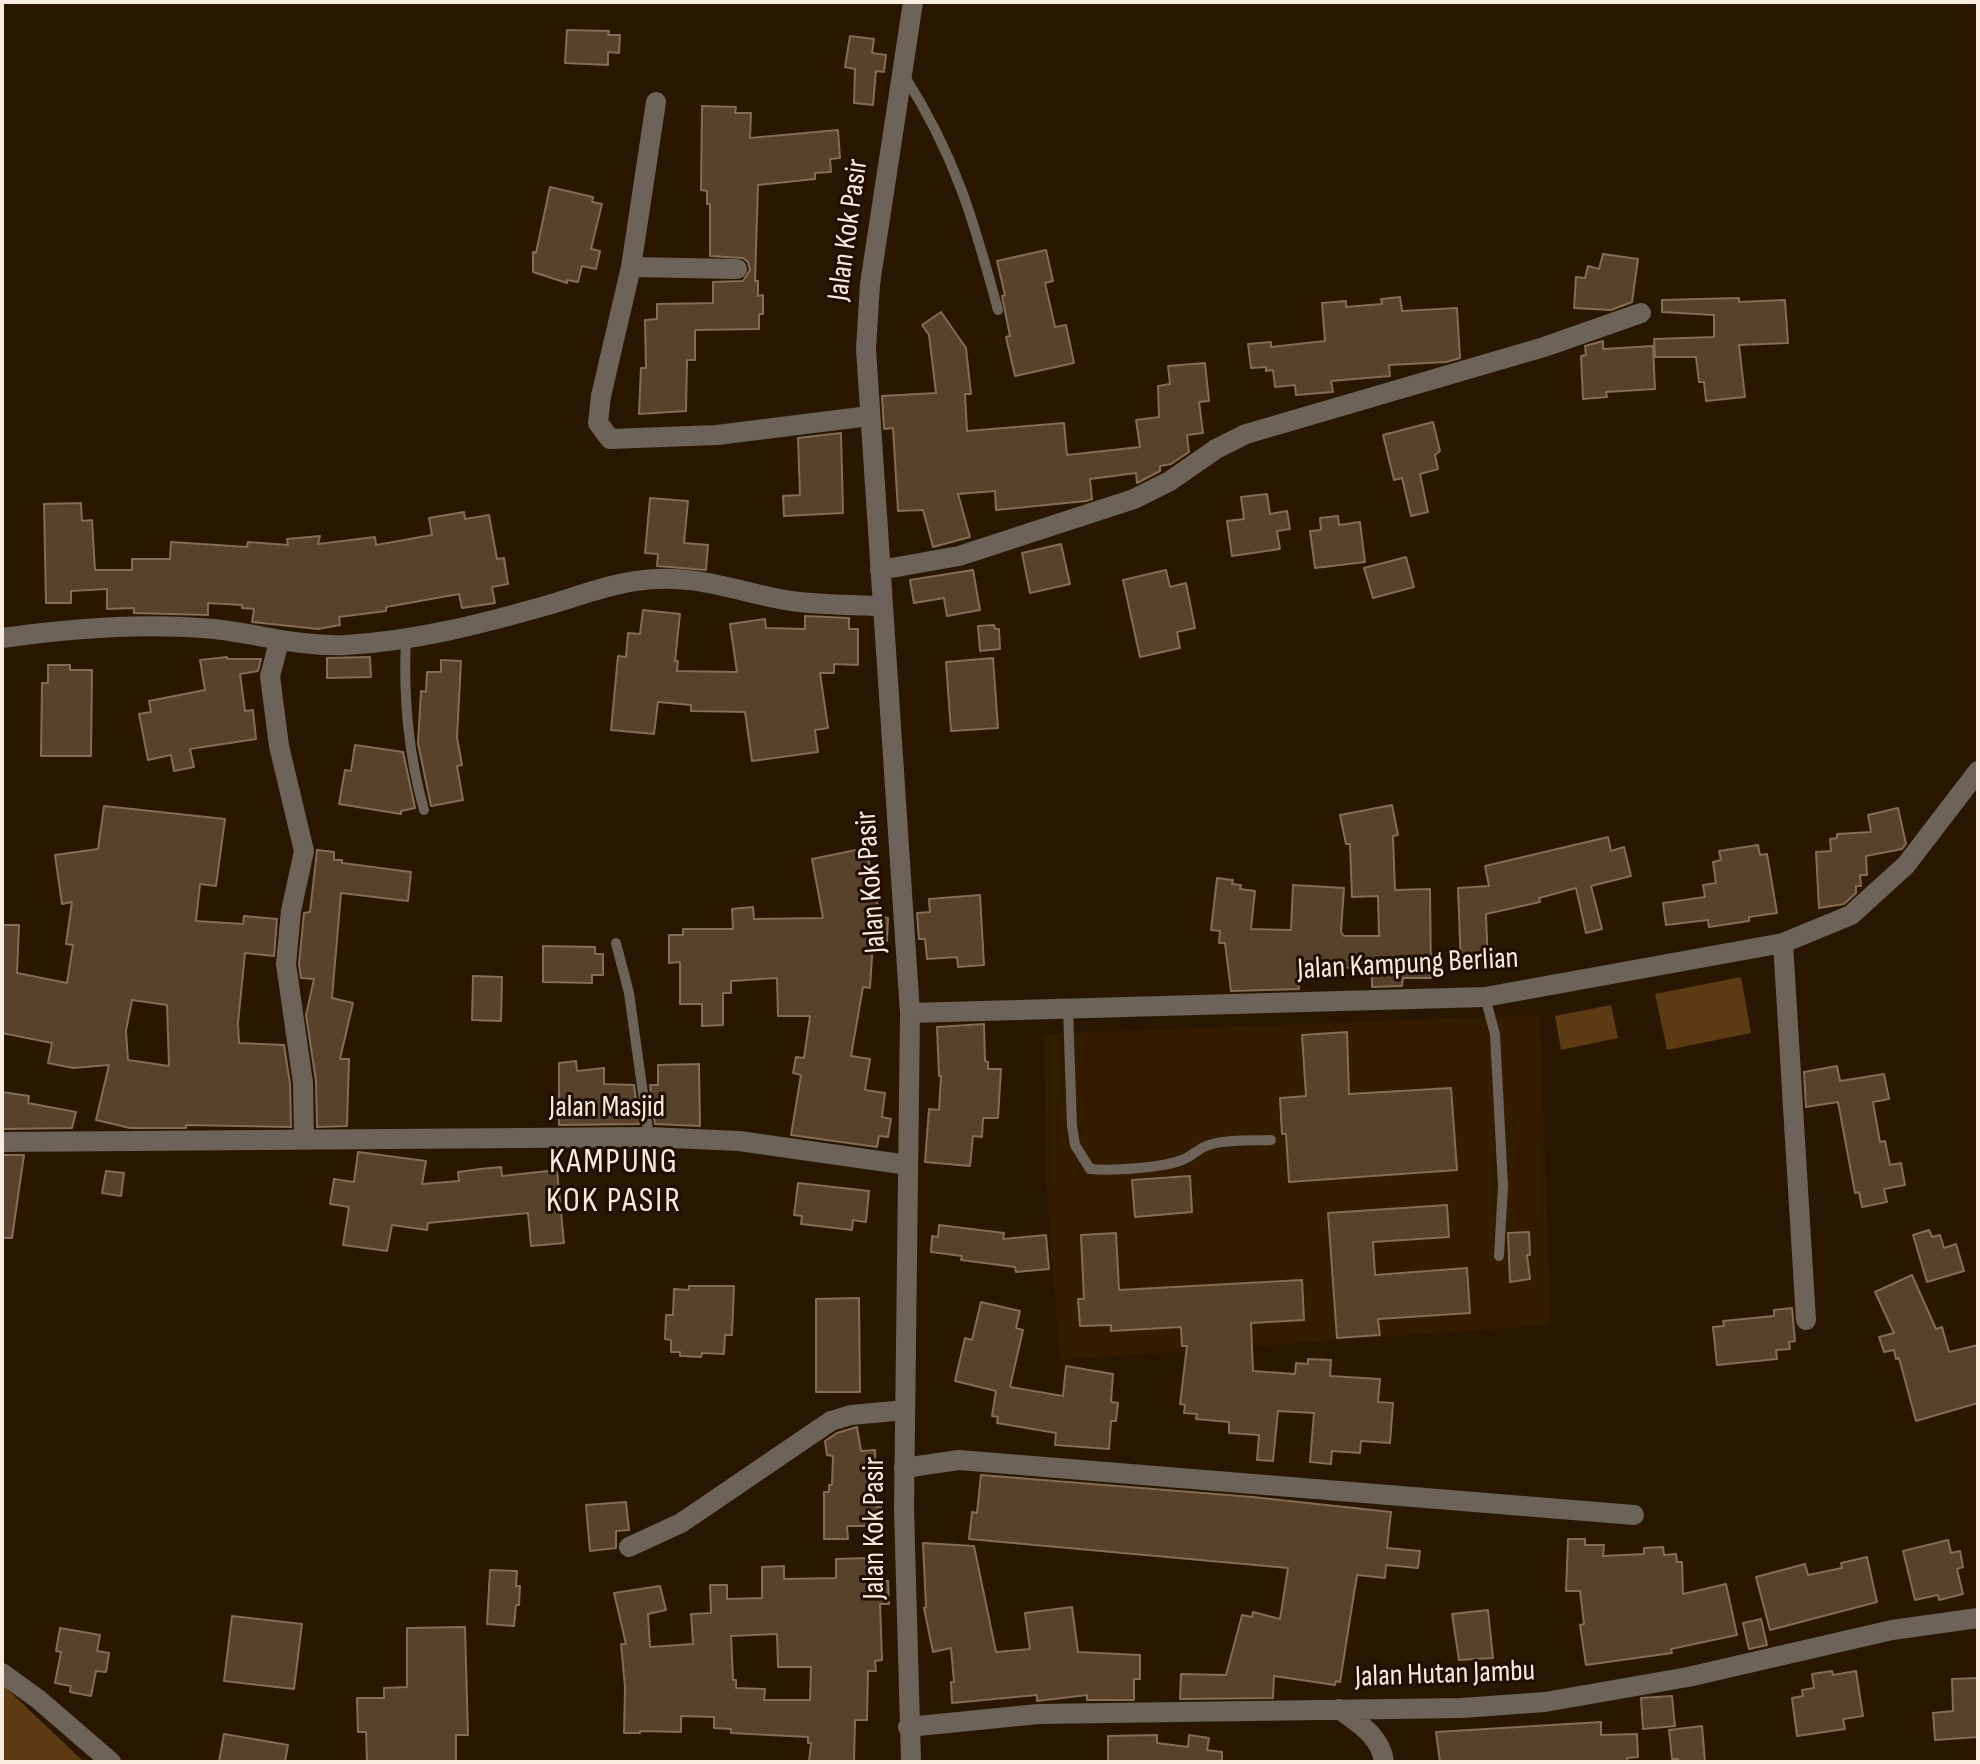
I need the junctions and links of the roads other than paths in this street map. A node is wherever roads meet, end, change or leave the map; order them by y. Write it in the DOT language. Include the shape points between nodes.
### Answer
graph roads {
  1 [pos="913,2"];
  2 [pos="902,72"];
  3 [pos="656,102"];
  4 [pos="631,267"];
  5 [pos="737,269"];
  6 [pos="998,310"];
  7 [pos="1641,313"];
  8 [pos="869,416"];
  9 [pos="880,570"];
  10 [pos="882,606"];
  11 [pos="2,638"];
  12 [pos="406,638"];
  13 [pos="279,642"];
  14 [pos="1978,771"];
  15 [pos="424,810"];
  16 [pos="616,943"];
  17 [pos="1783,943"];
  18 [pos="1485,997"];
  19 [pos="1068,1009"];
  20 [pos="910,1013"];
  21 [pos="649,1137"];
  22 [pos="304,1139"];
  23 [pos="1271,1140"];
  24 [pos="2,1142"];
  25 [pos="908,1165"];
  26 [pos="1499,1256"];
  27 [pos="1806,1320"];
  28 [pos="905,1410"];
  29 [pos="904,1468"];
  30 [pos="1634,1515"];
  31 [pos="629,1547"];
  32 [pos="1978,1618"];
  33 [pos="2,1673"];
  34 [pos="1339,1709"];
  35 [pos="908,1727"];
  36 [pos="111,1762"];
  37 [pos="911,1762"];
  38 [pos="1384,1762"];
  1 -- 2 [label="street, Jalan Kok Pasir"];
  2 -- 6 [label="lane" via="956,171"];
  2 -- 8 [label="street, Jalan Kok Pasir" via="870,284"];
  3 -- 4 [label="street"];
  4 -- 5 [label="street"];
  4 -- 8 [label="street" via="601,396 598,423 610,439 717,435"];
  7 -- 9 [label="street" via="1544,347 1246,434 1134,499 959,556"];
  8 -- 9 [label="street, Jalan Kok Pasir"];
  9 -- 10 [label="street, Jalan Kok Pasir"];
  10 -- 12 [label="street" via="790,601 709,581 670,578 634,581 485,623"];
  10 -- 20 [label="street, Jalan Kok Pasir"];
  11 -- 13 [label="street" via="161,626 217,629"];
  12 -- 13 [label="street" via="343,645"];
  12 -- 15 [label="lane" via="407,731"];
  13 -- 22 [label="street" via="270,676 279,746 304,851 286,964 303,1083"];
  14 -- 17 [label="street, Jalan Kampung Berlian" via="1906,865 1851,915"];
  16 -- 21 [label="lane" via="629,993"];
  17 -- 18 [label="street, Jalan Kampung Berlian"];
  17 -- 27 [label="street"];
  18 -- 19 [label="street, Jalan Kampung Berlian"];
  18 -- 26 [label="lane" via="1495,1034 1503,1186"];
  19 -- 20 [label="street, Jalan Kampung Berlian"];
  19 -- 23 [label="lane" via="1072,1126 1075,1145 1090,1169 1170,1163 1219,1142"];
  20 -- 25 [label="street, Jalan Kok Pasir"];
  21 -- 22 [label="street, Jalan Masjid"];
  21 -- 25 [label="street, Jalan Masjid" via="739,1141"];
  22 -- 24 [label="street, Jalan Masjid"];
  25 -- 28 [label="street, Jalan Kok Pasir"];
  28 -- 29 [label="street, Jalan Kok Pasir"];
  28 -- 31 [label="street" via="831,1421 681,1523"];
  29 -- 30 [label="street" via="959,1460"];
  29 -- 35 [label="street, Jalan Kok Pasir"];
  32 -- 34 [label="street, Jalan Hutan Jambu" via="1892,1630 1688,1677 1545,1702"];
  33 -- 36 [label="street"];
  34 -- 35 [label="street, Jalan Hutan Jambu" via="1038,1714"];
  34 -- 38 [label="street" via="1368,1730"];
  35 -- 37 [label="street, Jalan Kok Pasir"];
}
